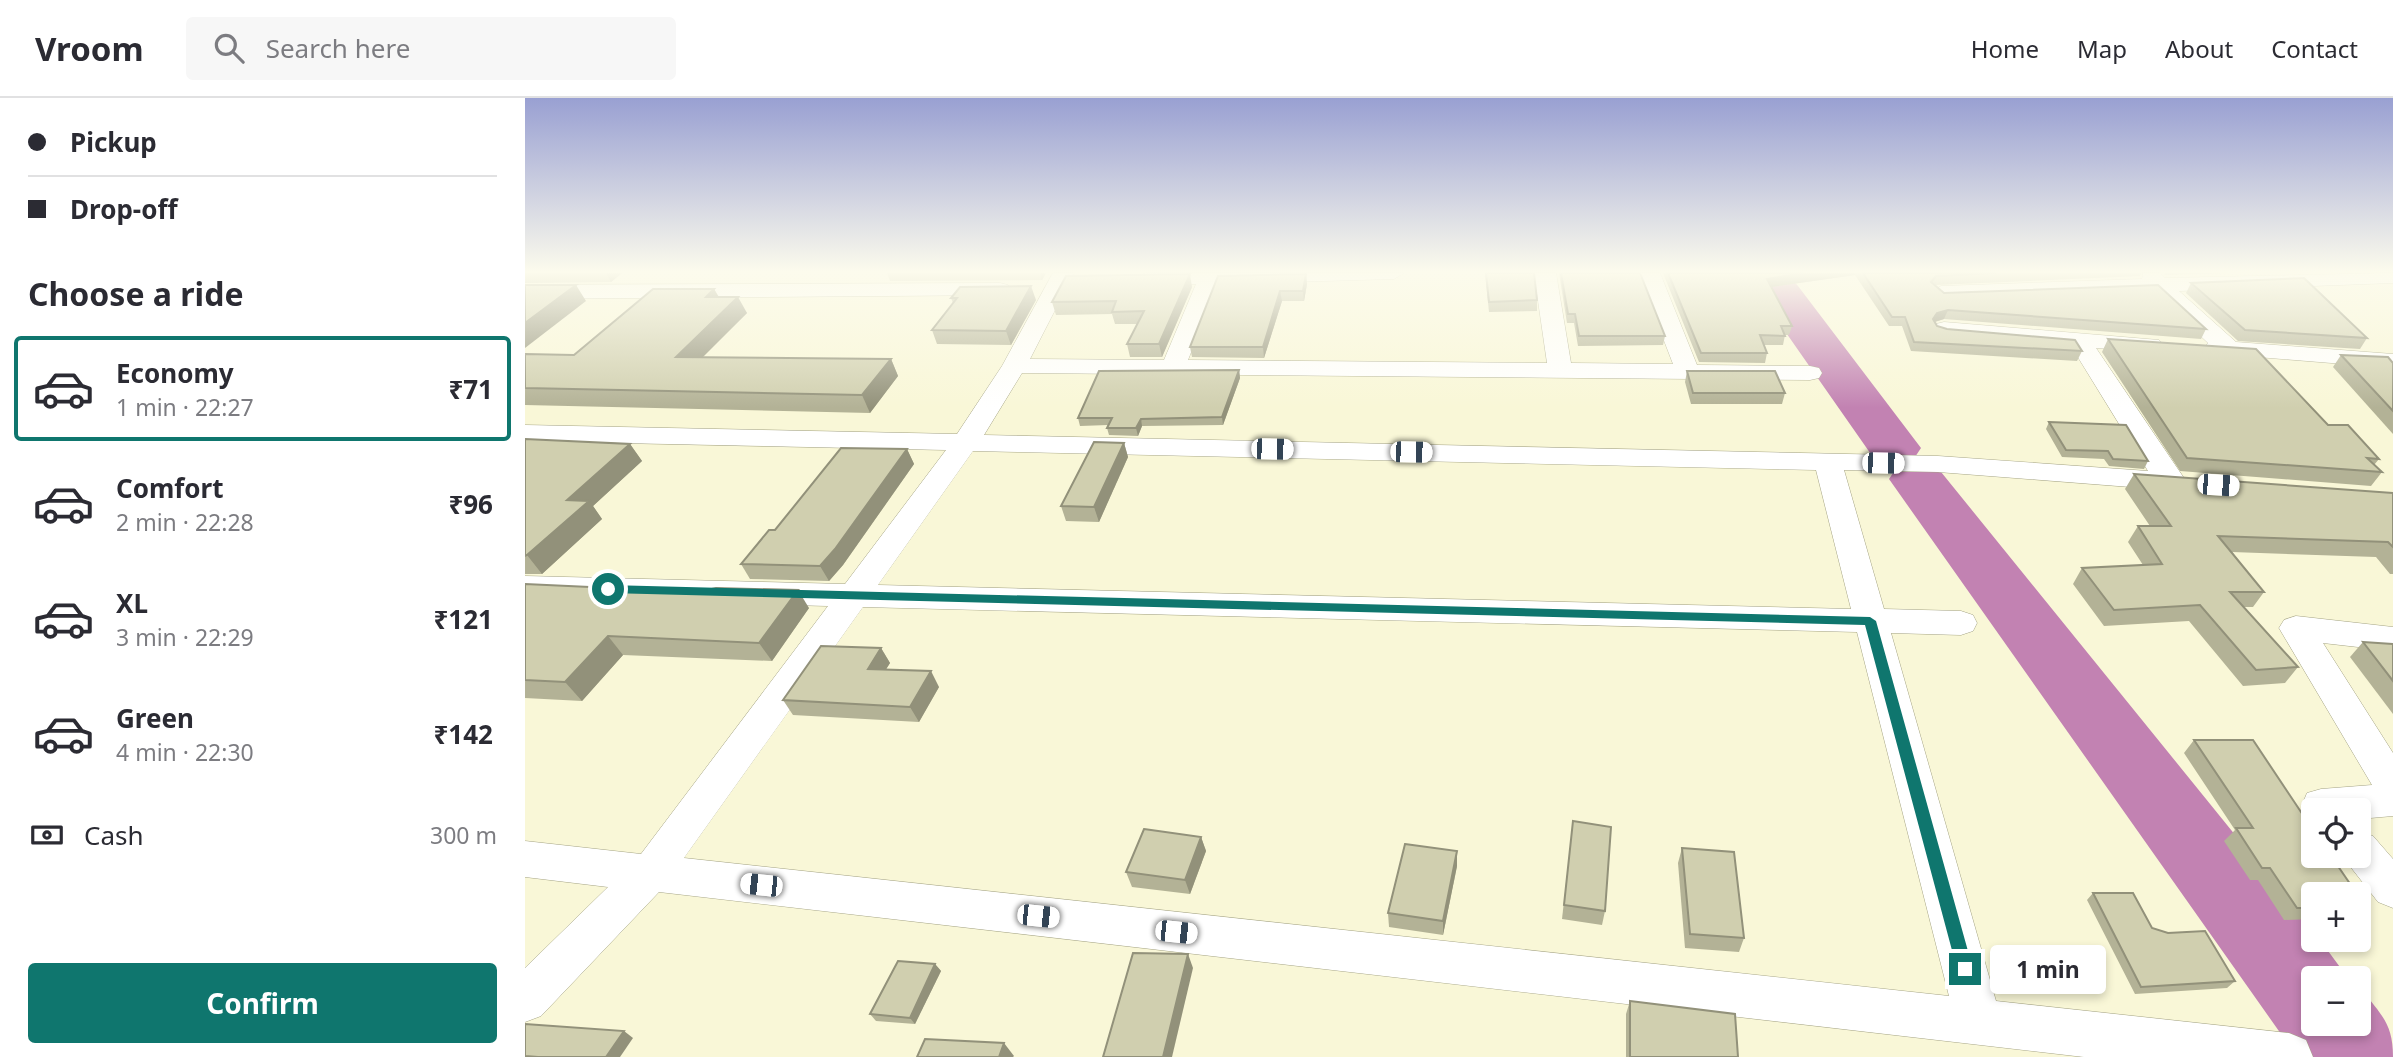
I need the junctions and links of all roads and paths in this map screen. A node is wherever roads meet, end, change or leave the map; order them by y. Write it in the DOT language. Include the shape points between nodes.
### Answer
graph roads {
  1 [pos="1044,318"];
  2 [pos="1193,318"];
  3 [pos="1552,318"];
  4 [pos="1666,318"];
  5 [pos="2195,318"];
  6 [pos="1944,328"];
  7 [pos="2080,341"];
  8 [pos="2229,349"];
  9 [pos="2393,361"];
  10 [pos="1014,366"];
  11 [pos="1173,367"];
  12 [pos="1560,371"];
  13 [pos="1688,372"];
  14 [pos="1810,373"];
  15 [pos="525,433"];
  16 [pos="965,442"];
  17 [pos="1828,462"];
  18 [pos="525,587"];
  19 [pos="855,595"];
  20 [pos="1870,621"];
  21 [pos="1961,623"];
  22 [pos="2393,639"];
  23 [pos="2393,786"];
  24 [pos="2393,800"];
  25 [pos="2371,802"];
  26 [pos="525,859"];
  27 [pos="2371,863"];
  28 [pos="650,872"];
  29 [pos="2393,888"];
  30 [pos="525,1000"];
  31 [pos="1979,1023"];
  32 [pos="2289,1057"];
  1 -- 10 [label="street"];
  2 -- 11 [label="street"];
  3 -- 12 [label="street"];
  4 -- 13 [label="street"];
  5 -- 8 [label="street"];
  6 -- 7 [label="street"];
  7 -- 8 [label="street"];
  7 -- 17 [label="street" via="2182,482 1938,464"];
  8 -- 9 [label="street"];
  10 -- 11 [label="street"];
  10 -- 16 [label="street"];
  11 -- 12 [label="street"];
  12 -- 13 [label="street"];
  13 -- 14 [label="street"];
  15 -- 16 [label="street"];
  16 -- 17 [label="street"];
  16 -- 19 [label="street"];
  17 -- 20 [label="street"];
  18 -- 19 [label="street"];
  19 -- 20 [label="street"];
  19 -- 28 [label="street"];
  20 -- 21 [label="street"];
  20 -- 31 [label="street"];
  22 -- 23 [label="street" via="2296,628"];
  24 -- 25 [label="street"];
  26 -- 28 [label="street"];
  27 -- 29 [label="street"];
  28 -- 30 [label="street"];
  28 -- 31 [label="street"];
  31 -- 32 [label="street"];
}
